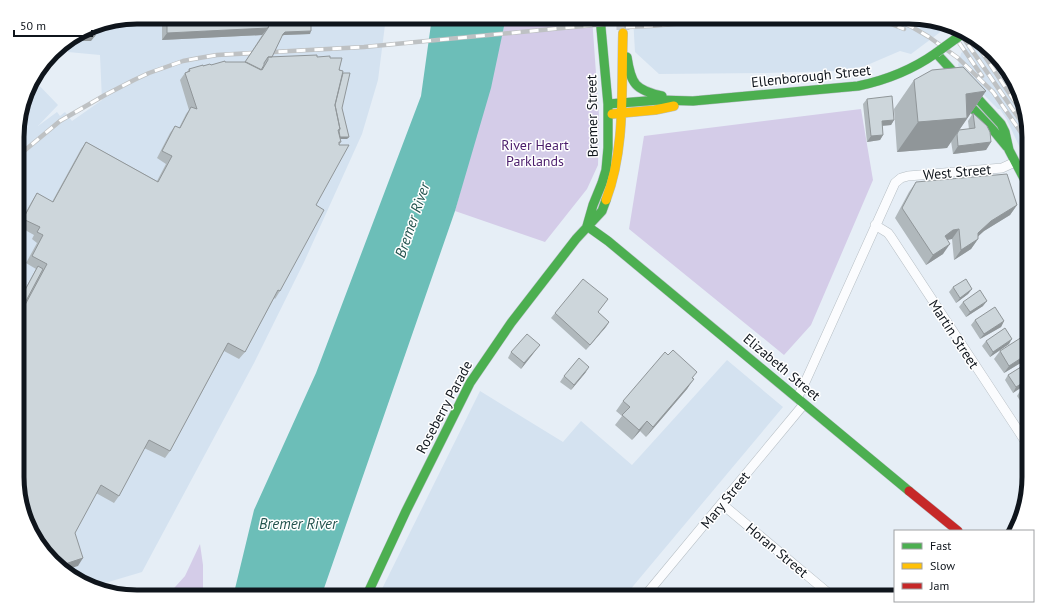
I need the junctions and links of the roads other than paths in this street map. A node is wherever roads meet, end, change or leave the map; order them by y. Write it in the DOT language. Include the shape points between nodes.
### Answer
graph roads {
  1 [pos="601,24"];
  2 [pos="624,34"];
  3 [pos="960,37"];
  4 [pos="935,59"];
  5 [pos="912,77"];
  6 [pos="885,80"];
  7 [pos="954,89"];
  8 [pos="693,101"];
  9 [pos="621,102"];
  10 [pos="608,104"];
  11 [pos="621,113"];
  12 [pos="608,114"];
  13 [pos="1009,150"];
  14 [pos="1015,162"];
  15 [pos="1022,175"];
  16 [pos="898,180"];
  17 [pos="875,225"];
  18 [pos="587,226"];
  19 [pos="801,401"];
  20 [pos="1022,436"];
  21 [pos="722,504"];
  22 [pos="957,530"];
  23 [pos="369,590"];
  24 [pos="650,590"];
  25 [pos="825,590"];
  1 -- 10 [label="street, Bremer Street"];
  2 -- 8 [label="street, Ellenborough Street" via="629,71 633,81 640,88 650,94"];
  2 -- 9 [label="street, Bremer Street"];
  3 -- 4 [label="street, Ellenborough Street, bridge"];
  4 -- 6 [label="street, Ellenborough Street"];
  4 -- 13 [label="street" via="1001,124"];
  5 -- 6 [label="street"];
  6 -- 8 [label="street, Ellenborough Street" via="858,86"];
  7 -- 13 [label="street"];
  8 -- 9 [label="street, Ellenborough Street"];
  8 -- 11 [label="street, Ellenborough Street" via="655,110"];
  9 -- 10 [label="street, Ellenborough Street"];
  9 -- 11 [label="street, Bremer Street"];
  10 -- 12 [label="street, Bremer Street"];
  11 -- 12 [label="street, Ellenborough Street"];
  11 -- 18 [label="street, Bremer Street" via="612,187 602,211"];
  12 -- 18 [label="street, Bremer Street" via="606,170"];
  13 -- 14 [label="street"];
  14 -- 15 [label="street"];
  14 -- 16 [label="street, West Street" via="1002,168 908,176"];
  16 -- 17 [label="street, Mary Street" via="892,187"];
  17 -- 19 [label="street, Mary Street" via="805,383"];
  17 -- 20 [label="street, Martin Street" via="891,237"];
  18 -- 19 [label="street, Elizabeth Street"];
  18 -- 23 [label="street, Roseberry Parade" via="511,323 470,383"];
  19 -- 21 [label="street, Mary Street"];
  19 -- 22 [label="street, Elizabeth Street"];
  21 -- 24 [label="street, Mary Street"];
  21 -- 25 [label="street, Horan Street"];
}
